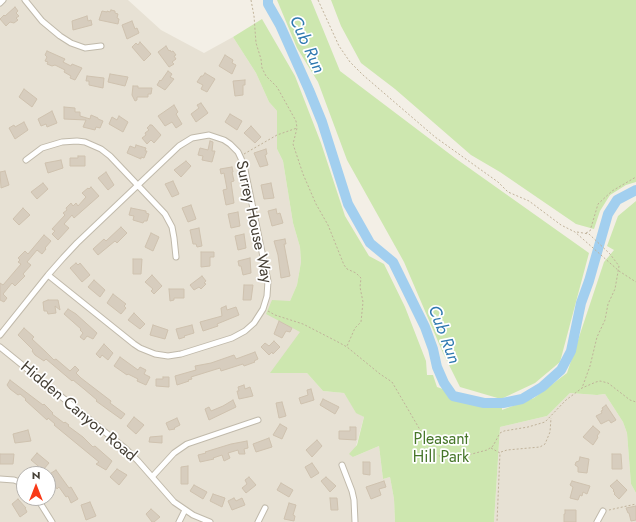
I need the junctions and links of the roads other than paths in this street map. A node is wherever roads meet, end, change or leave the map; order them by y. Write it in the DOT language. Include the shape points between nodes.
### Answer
graph roads {
  1 [pos="3,0"];
  2 [pos="25,0"];
  3 [pos="0,3"];
  4 [pos="101,46"];
  5 [pos="26,160"];
  6 [pos="138,185"];
  7 [pos="176,257"];
  8 [pos="48,275"];
  9 [pos="0,335"];
  10 [pos="0,347"];
  11 [pos="258,420"];
  12 [pos="342,466"];
  13 [pos="152,477"];
  14 [pos="0,479"];
  15 [pos="16,481"];
  16 [pos="42,506"];
  17 [pos="266,508"];
  18 [pos="185,510"];
  19 [pos="603,511"];
  20 [pos="52,522"];
  21 [pos="179,522"];
  22 [pos="210,522"];
  23 [pos="258,522"];
  24 [pos="355,522"];
  25 [pos="597,522"];
  1 -- 3 [label="street"];
  2 -- 4 [label="street" via="42,21 71,43 85,48"];
  5 -- 6 [label="street" via="42,148 55,143 84,142 105,152"];
  6 -- 7 [label="street" via="161,208 168,219"];
  6 -- 8 [label="street, Surrey House Way" via="77,243"];
  6 -- 8 [label="street, Surrey House Way" via="178,146 192,138 205,135 218,137 230,144 241,156 268,281 263,309 254,323 238,336 181,354 161,356 140,348"];
  8 -- 9 [label="street, Surrey House Way"];
  10 -- 13 [label="street, Hidden Canyon Road" via="126,449"];
  11 -- 13 [label="street" via="187,444"];
  12 -- 24 [label="street" via="352,491"];
  13 -- 18 [label="street, Hidden Canyon Road" via="174,502"];
  14 -- 15 [label="street"];
  16 -- 20 [label="street"];
  17 -- 23 [label="street"];
  18 -- 21 [label="street"];
  18 -- 22 [label="street, Hidden Canyon Road"];
  19 -- 25 [label="street"];
}
